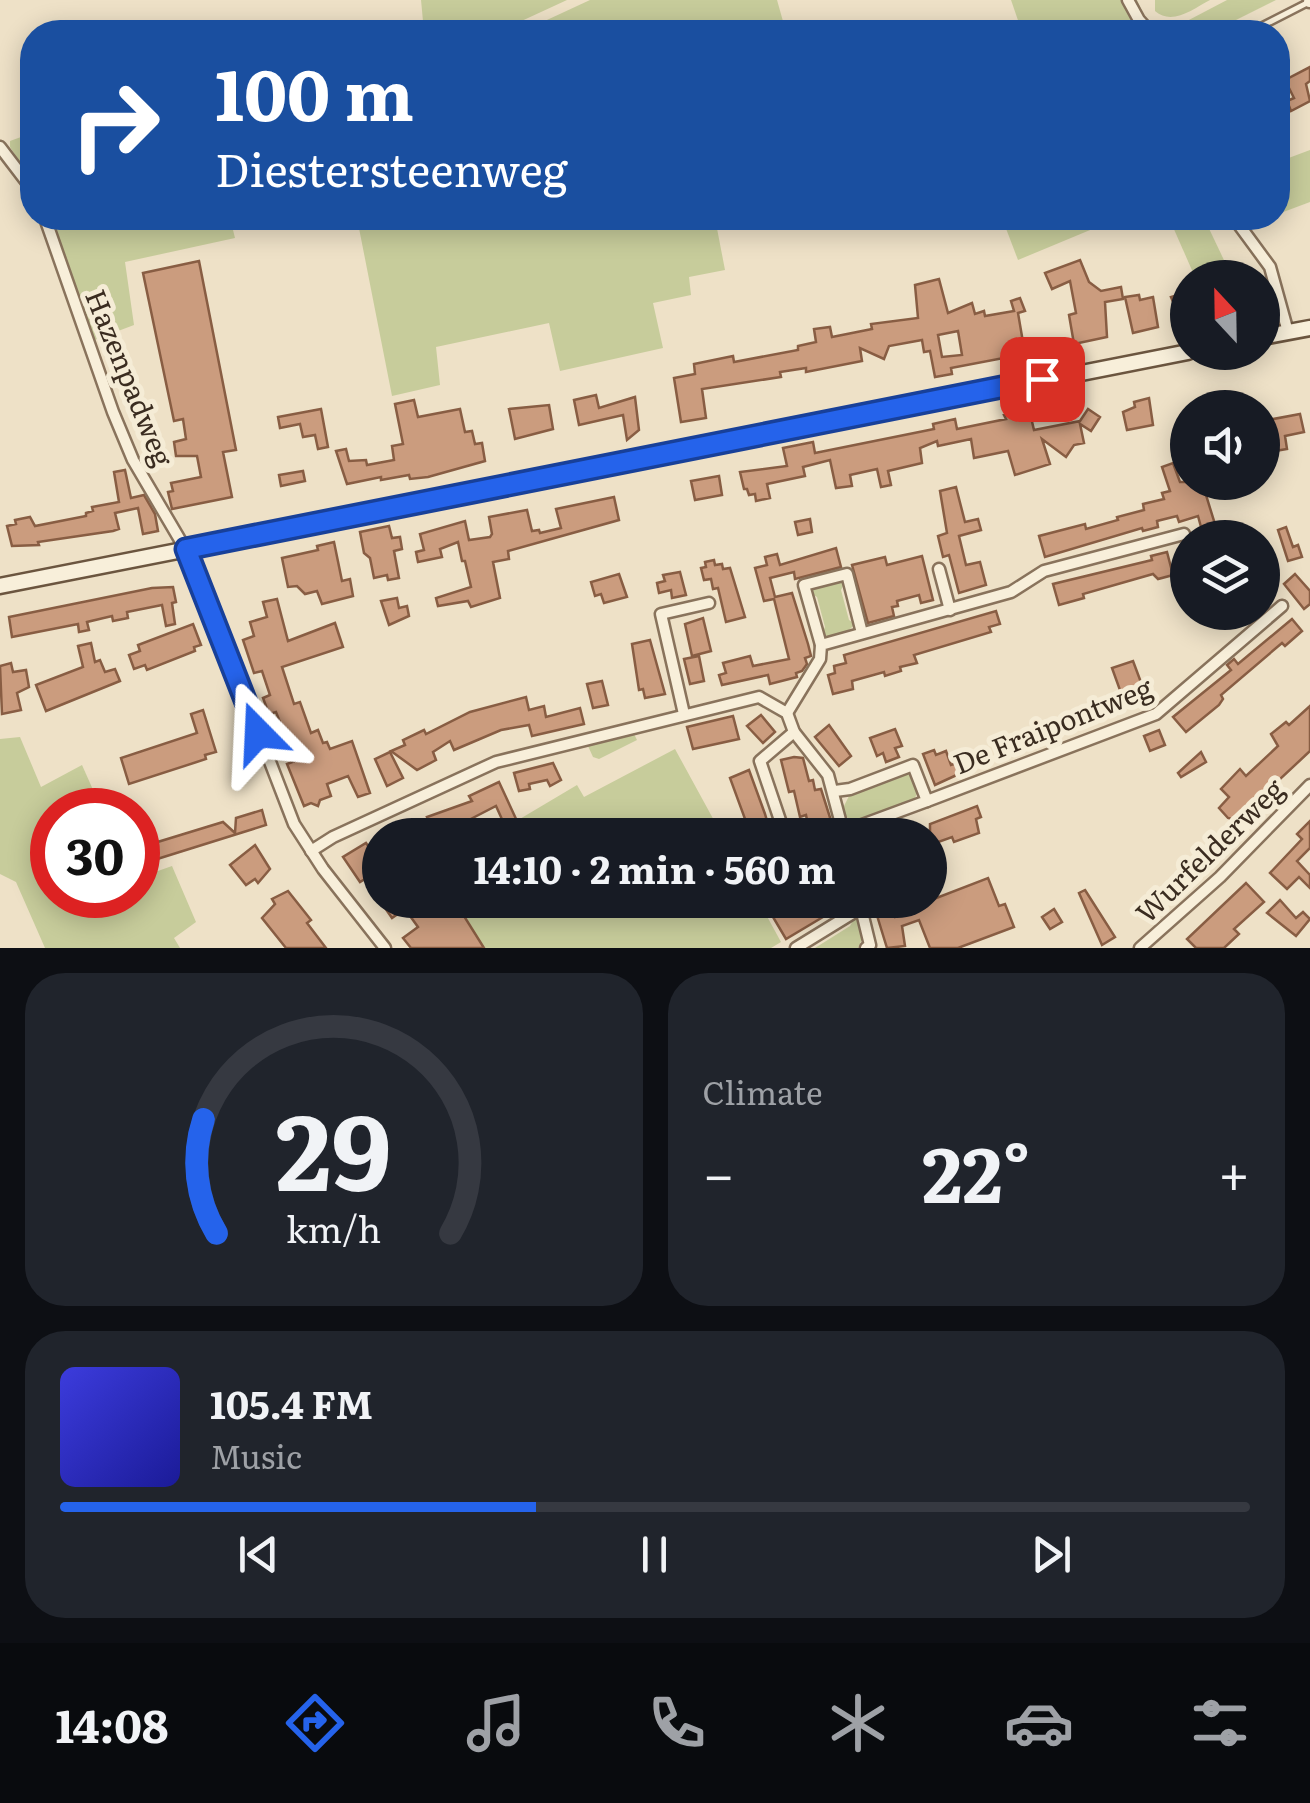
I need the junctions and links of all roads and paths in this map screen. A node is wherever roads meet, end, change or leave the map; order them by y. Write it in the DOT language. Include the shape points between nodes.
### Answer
graph roads {
  1 [pos="1310,2"];
  2 [pos="1274,20"];
  3 [pos="0,147"];
  4 [pos="20,173"];
  5 [pos="48,230"];
  6 [pos="1243,230"];
  7 [pos="1310,328"];
  8 [pos="1288,332"];
  9 [pos="1280,334"];
  10 [pos="1170,356"];
  11 [pos="1170,538"];
  12 [pos="186,549"];
  13 [pos="939,569"];
  14 [pos="0,586"];
  15 [pos="709,603"];
  16 [pos="1282,606"];
  17 [pos="950,610"];
  18 [pos="862,633"];
  19 [pos="821,646"];
  20 [pos="684,714"];
  21 [pos="787,714"];
  22 [pos="794,732"];
  23 [pos="1310,785"];
  24 [pos="835,791"];
  25 [pos="927,801"];
  26 [pos="780,818"];
  27 [pos="839,818"];
  28 [pos="883,818"];
  29 [pos="311,852"];
  30 [pos="840,918"];
  31 [pos="863,918"];
  32 [pos="385,948"];
  33 [pos="796,948"];
  34 [pos="866,948"];
  35 [pos="1140,948"];
  1 -- 2 [label="lane"];
  3 -- 4 [label="street"];
  5 -- 12 [label="street, Hazenpadweg" via="112,412"];
  6 -- 8 [label="street" via="1270,267"];
  7 -- 8 [label="main road"];
  8 -- 9 [label="main road"];
  10 -- 12 [label="main road"];
  11 -- 17 [label="street" via="1044,572 1011,592"];
  12 -- 14 [label="main road"];
  12 -- 29 [label="street, Hazenpadweg" via="284,801"];
  13 -- 17 [label="street"];
  15 -- 20 [label="street" via="661,614"];
  16 -- 25 [label="street, De Fraipontweg" via="1156,714"];
  17 -- 18 [label="street"];
  18 -- 19 [label="street"];
  18 -- 19 [label="street" via="847,574 804,585"];
  19 -- 21 [label="street"];
  20 -- 21 [label="street" via="759,697"];
  20 -- 29 [label="street" via="496,762"];
  21 -- 22 [label="street"];
  22 -- 24 [label="street"];
  22 -- 26 [label="street" via="760,761"];
  23 -- 35 [label="street, Wurfelderweg"];
  24 -- 25 [label="street, De Fraipontweg" via="913,765"];
  24 -- 27 [label="street"];
  25 -- 28 [label="street, De Fraipontweg"];
  29 -- 32 [label="street, Hazenpadweg"];
  30 -- 33 [label="street"];
  31 -- 34 [label="street"];
}
